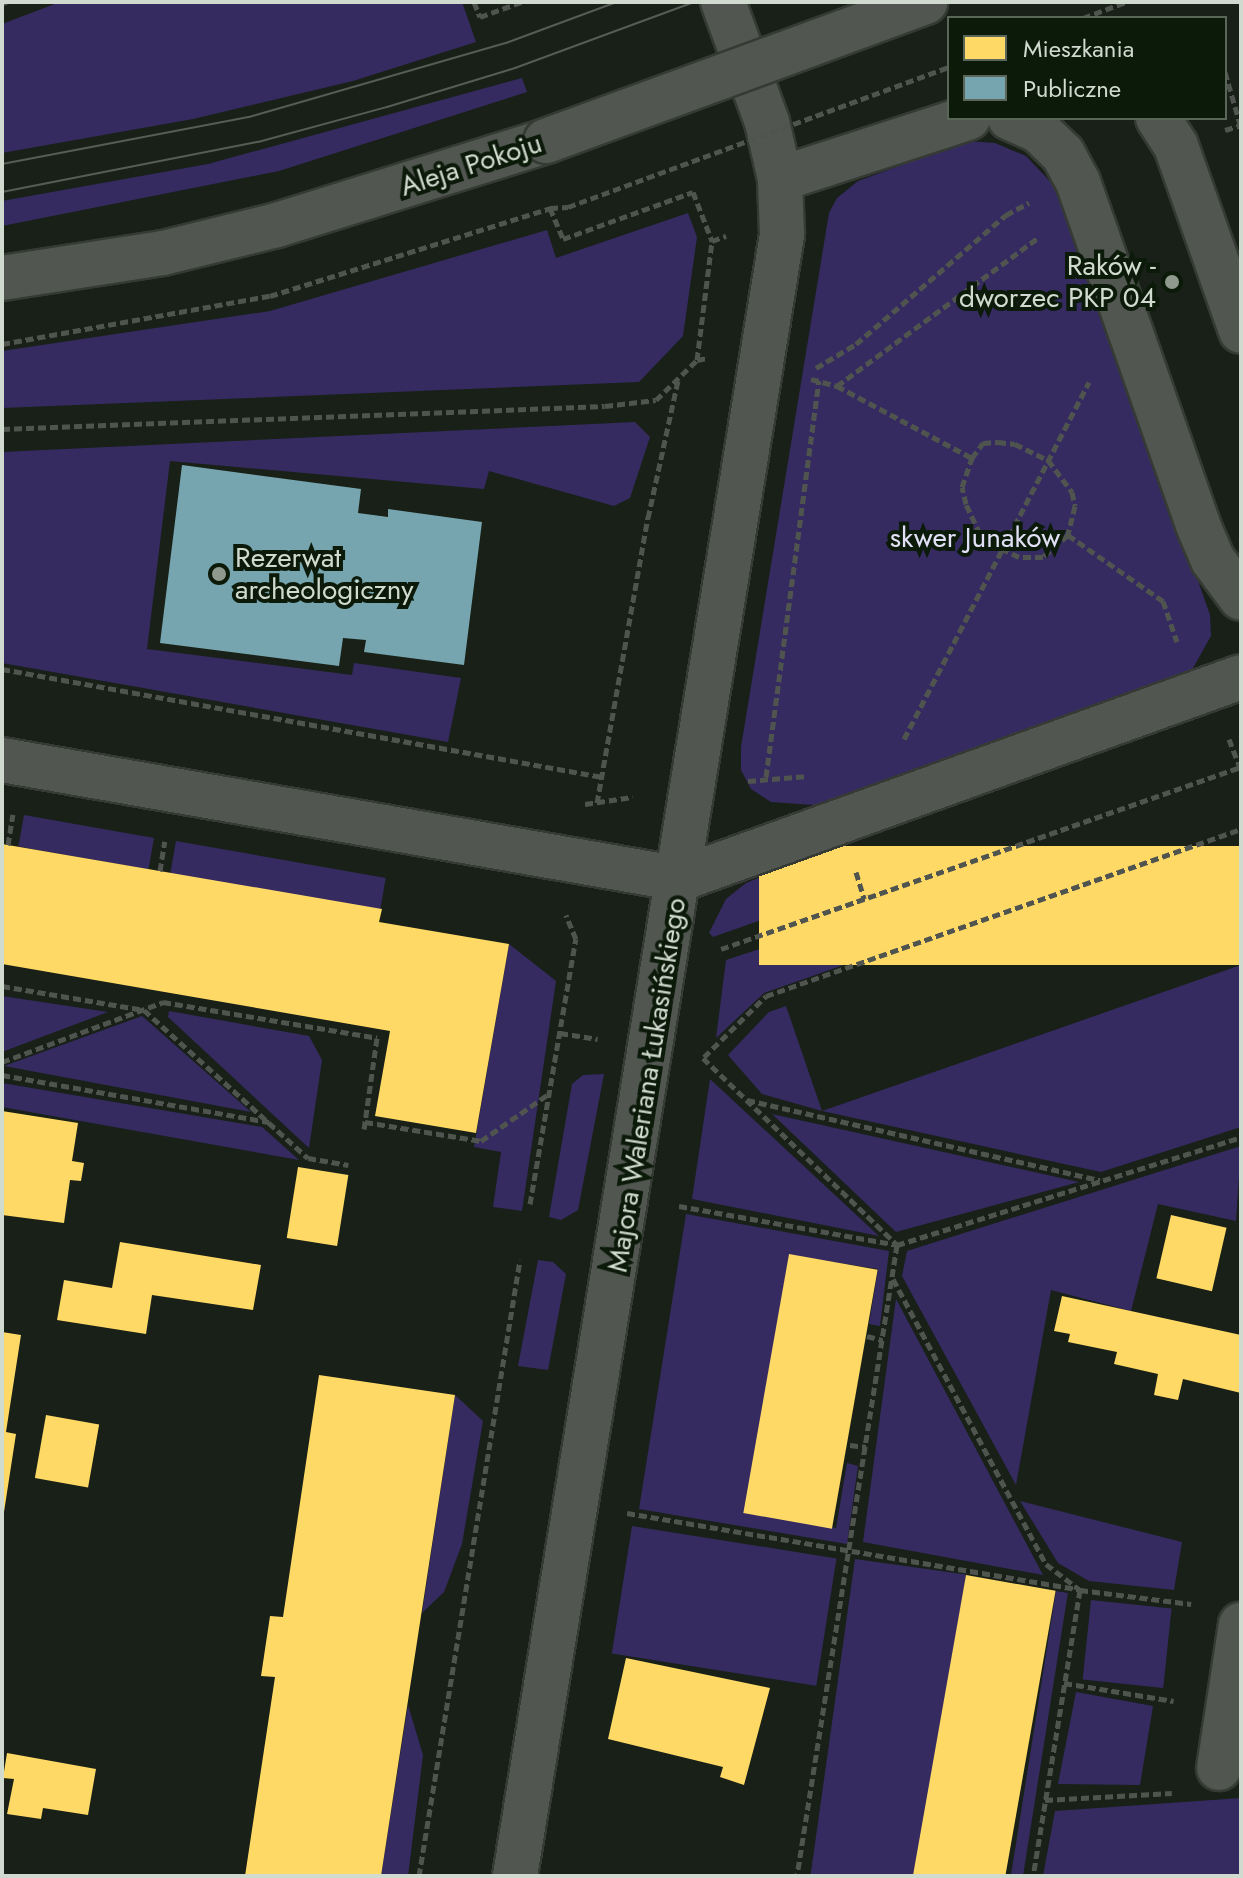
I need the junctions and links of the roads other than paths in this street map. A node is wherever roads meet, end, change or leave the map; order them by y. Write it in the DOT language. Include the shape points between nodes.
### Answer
graph roads {
  1 [pos="723,2"];
  2 [pos="925,2"];
  3 [pos="962,120"];
  4 [pos="1014,120"];
  5 [pos="1159,120"];
  6 [pos="780,179"];
  7 [pos="2,278"];
  8 [pos="1241,331"];
  9 [pos="1241,598"];
  10 [pos="1241,677"];
  11 [pos="2,760"];
  12 [pos="680,879"];
  13 [pos="1241,1625"];
  14 [pos="1219,1768"];
  15 [pos="515,1876"];
  1 -- 6 [label="street" via="767,122"];
  2 -- 7 [label="street, Aleja Pokoju, bridge" via="546,141 277,225 163,253"];
  3 -- 6 [label="street"];
  4 -- 9 [label="street" via="1039,131 1063,154 1078,182 1198,525 1213,560"];
  5 -- 8 [label="street" via="1176,146"];
  6 -- 12 [label="street" via="782,234"];
  10 -- 12 [label="street"];
  11 -- 12 [label="street, Majora Waleriana Łukasińskiego"];
  12 -- 15 [label="street, Majora Waleriana Łukasińskiego"];
  13 -- 14 [label="street"];
}
